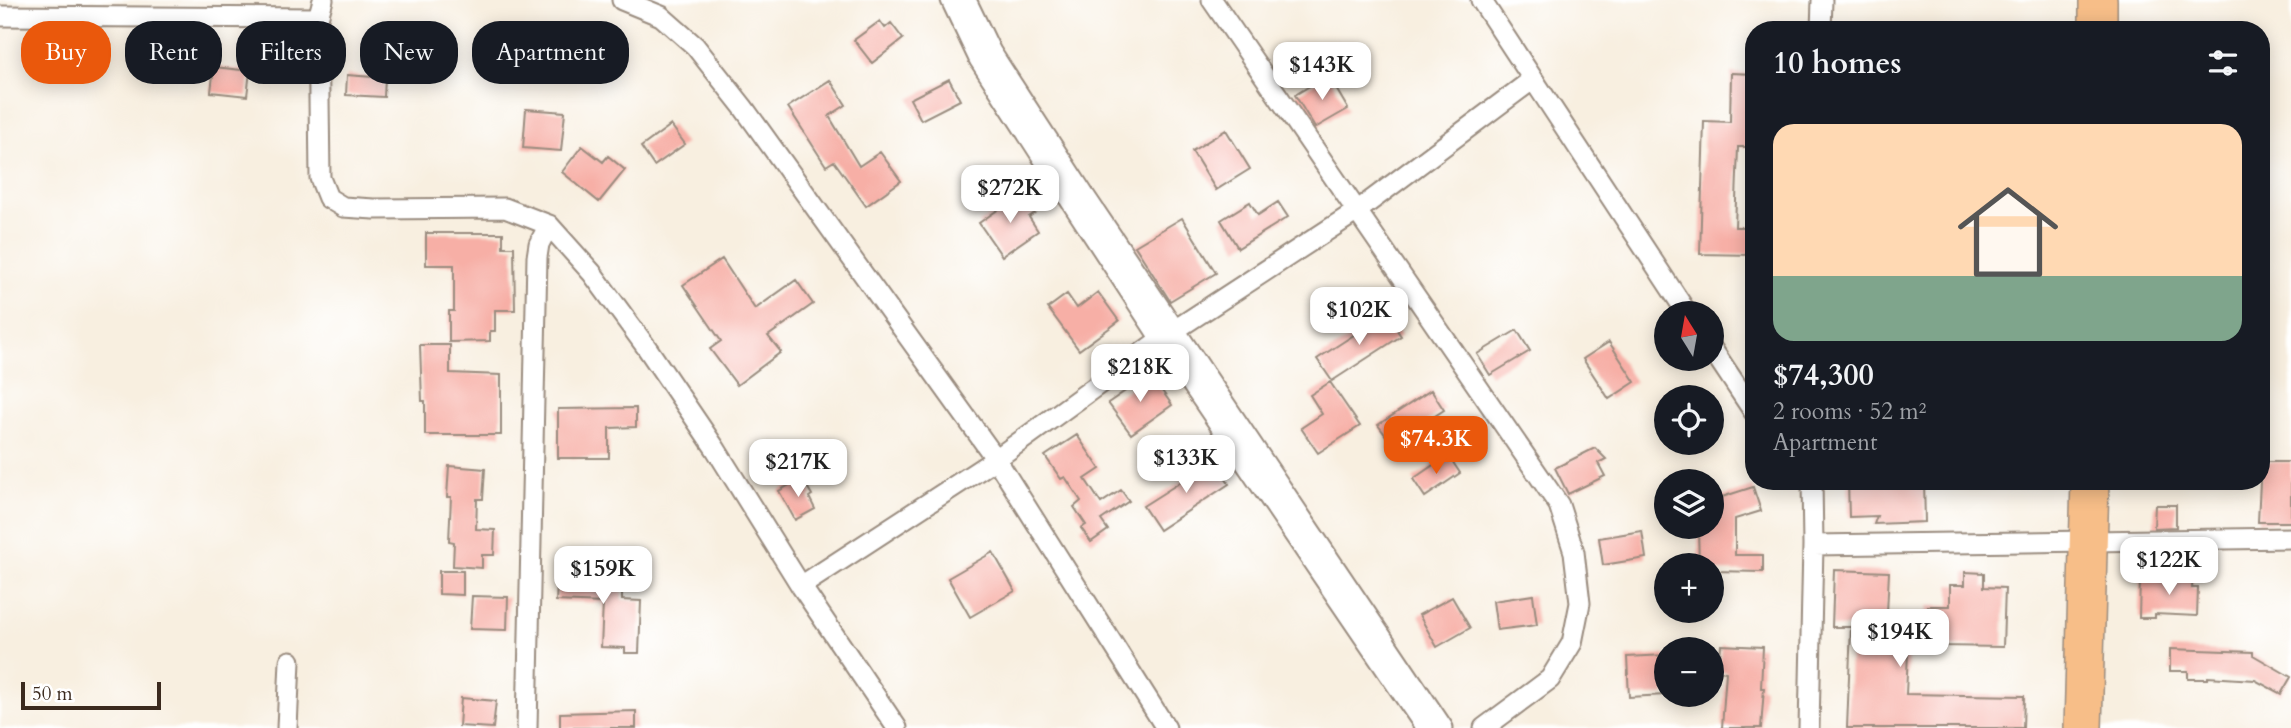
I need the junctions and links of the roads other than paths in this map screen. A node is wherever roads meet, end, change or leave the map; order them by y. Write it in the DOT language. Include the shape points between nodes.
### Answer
graph roads {
  1 [pos="622,0"];
  2 [pos="951,0"];
  3 [pos="966,0"];
  4 [pos="1212,0"];
  5 [pos="1481,0"];
  6 [pos="1822,0"];
  7 [pos="2098,0"];
  8 [pos="320,9"];
  9 [pos="0,16"];
  10 [pos="1821,21"];
  11 [pos="2098,21"];
  12 [pos="1532,80"];
  13 [pos="1016,104"];
  14 [pos="1357,211"];
  15 [pos="549,225"];
  16 [pos="1679,301"];
  17 [pos="1168,334"];
  18 [pos="1724,367"];
  19 [pos="1745,398"];
  20 [pos="996,459"];
  21 [pos="1812,490"];
  22 [pos="2090,490"];
  23 [pos="1305,536"];
  24 [pos="2291,538"];
  25 [pos="2089,541"];
  26 [pos="1813,545"];
  27 [pos="801,586"];
  28 [pos="290,661"];
  29 [pos="287,728"];
  30 [pos="527,728"];
  31 [pos="897,728"];
  32 [pos="1166,728"];
  33 [pos="1426,728"];
  34 [pos="1443,728"];
  35 [pos="1484,728"];
  36 [pos="1809,728"];
  37 [pos="2082,728"];
  1 -- 20 [label="street" via="662,16 695,46"];
  2 -- 13 [label="street" via="979,59"];
  3 -- 13 [label="street"];
  4 -- 14 [label="street"];
  5 -- 12 [label="street"];
  6 -- 10 [label="street"];
  7 -- 11 [label="highway"];
  8 -- 9 [label="street"];
  8 -- 15 [label="street" via="320,178 328,198 343,207 374,209 505,208"];
  12 -- 14 [label="street"];
  12 -- 16 [label="street"];
  13 -- 17 [label="street" via="1084,195"];
  14 -- 17 [label="street"];
  14 -- 35 [label="street" via="1559,505 1574,551 1580,603 1572,643 1549,679"];
  15 -- 27 [label="street" via="592,273 647,348"];
  15 -- 30 [label="street" via="537,257"];
  17 -- 20 [label="street"];
  17 -- 23 [label="street"];
  18 -- 19 [label="street"];
  20 -- 27 [label="street"];
  20 -- 32 [label="street"];
  21 -- 26 [label="street"];
  22 -- 25 [label="highway"];
  23 -- 33 [label="street"];
  23 -- 34 [label="street"];
  24 -- 25 [label="street"];
  25 -- 26 [label="street"];
  25 -- 37 [label="highway"];
  26 -- 36 [label="street"];
  27 -- 31 [label="street"];
  28 -- 29 [label="street"];
}
